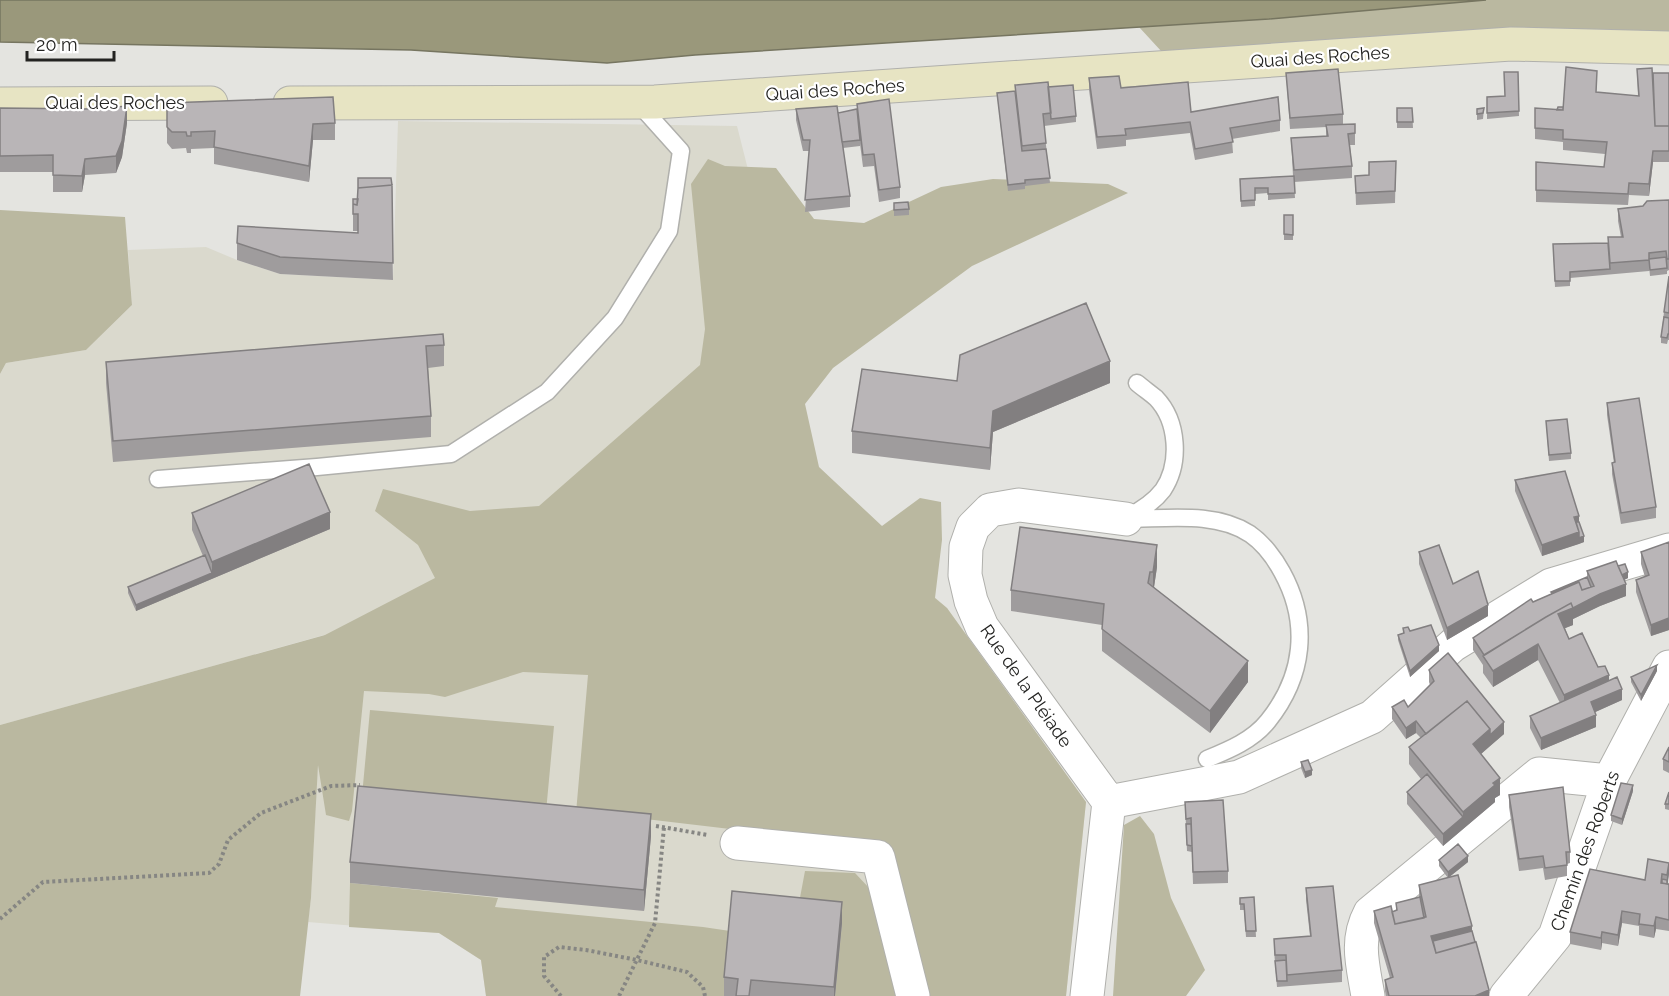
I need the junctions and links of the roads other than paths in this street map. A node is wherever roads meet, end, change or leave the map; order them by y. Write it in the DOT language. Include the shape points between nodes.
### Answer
graph roads {
  1 [pos="1669,48"];
  2 [pos="636,102"];
  3 [pos="0,104"];
  4 [pos="1137,383"];
  5 [pos="158,479"];
  6 [pos="1126,519"];
  7 [pos="1669,550"];
  8 [pos="1669,667"];
  9 [pos="1207,759"];
  10 [pos="1608,781"];
  11 [pos="1110,802"];
  12 [pos="737,843"];
  13 [pos="913,996"];
  14 [pos="1087,996"];
  15 [pos="1368,996"];
  16 [pos="1506,996"];
  1 -- 2 [label="street, Quai des Roches" via="1511,44"];
  2 -- 3 [label="street, Quai des Roches"];
  2 -- 5 [label="lane" via="681,151 669,231 615,318 547,392 451,454"];
  4 -- 6 [label="lane" via="1156,399 1169,419 1175,443 1173,467 1163,489 1147,507"];
  6 -- 9 [label="lane" via="1214,519 1251,534 1275,560 1292,590 1300,625 1298,660 1287,694 1267,723 1239,745"];
  6 -- 11 [label="street, Rue de la Pléiade" via="1019,505 990,510 973,527 966,547 965,575 982,627"];
  7 -- 11 [label="street" via="1551,585 1453,645 1372,717 1239,777"];
  8 -- 10 [label="street, Chemin des Roberts"];
  10 -- 15 [label="street" via="1539,774 1370,913 1362,927 1361,951"];
  10 -- 16 [label="street, Chemin des Roberts" via="1555,936"];
  11 -- 14 [label="street"];
  12 -- 13 [label="street" via="878,857"];
}
